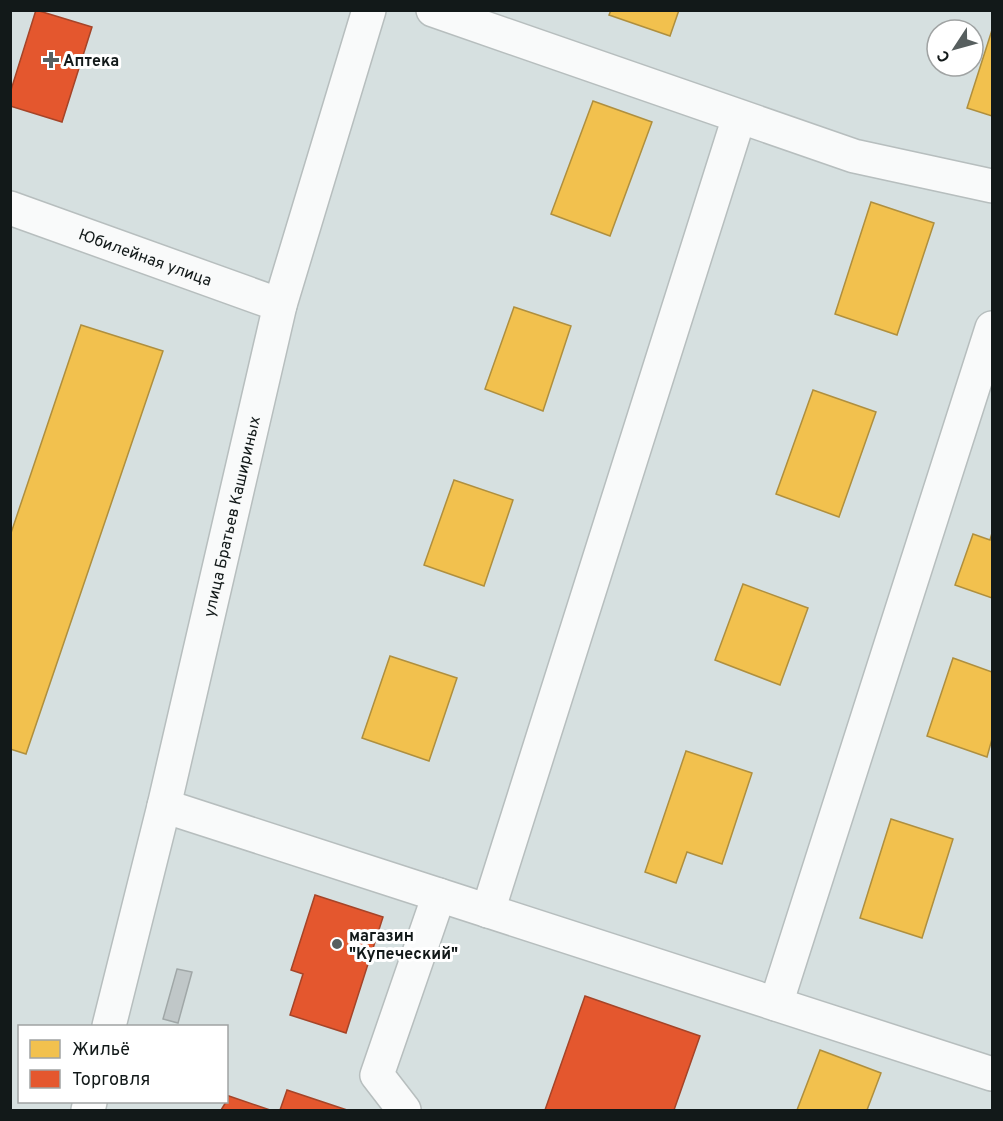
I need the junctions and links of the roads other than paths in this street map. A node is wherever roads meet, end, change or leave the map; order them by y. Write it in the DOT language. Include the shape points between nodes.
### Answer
graph roads {
  1 [pos="369,10"];
  2 [pos="433,10"];
  3 [pos="740,117"];
  4 [pos="993,186"];
  5 [pos="10,208"];
  6 [pos="280,305"];
  7 [pos="993,328"];
  8 [pos="164,806"];
  9 [pos="439,895"];
  10 [pos="488,911"];
  11 [pos="776,1004"];
  12 [pos="109,1025"];
  13 [pos="993,1074"];
  14 [pos="404,1110"];
  1 -- 6 [label="street, улица Братьев Кашириных"];
  2 -- 3 [label="street"];
  3 -- 4 [label="street" via="854,156"];
  3 -- 10 [label="street"];
  5 -- 6 [label="street, Юбилейная улица"];
  6 -- 8 [label="street, улица Братьев Кашириных"];
  7 -- 11 [label="street"];
  8 -- 9 [label="street"];
  8 -- 12 [label="street, улица Братьев Кашириных"];
  9 -- 10 [label="street"];
  9 -- 14 [label="street" via="377,1075"];
  10 -- 11 [label="street"];
  11 -- 13 [label="street"];
}
